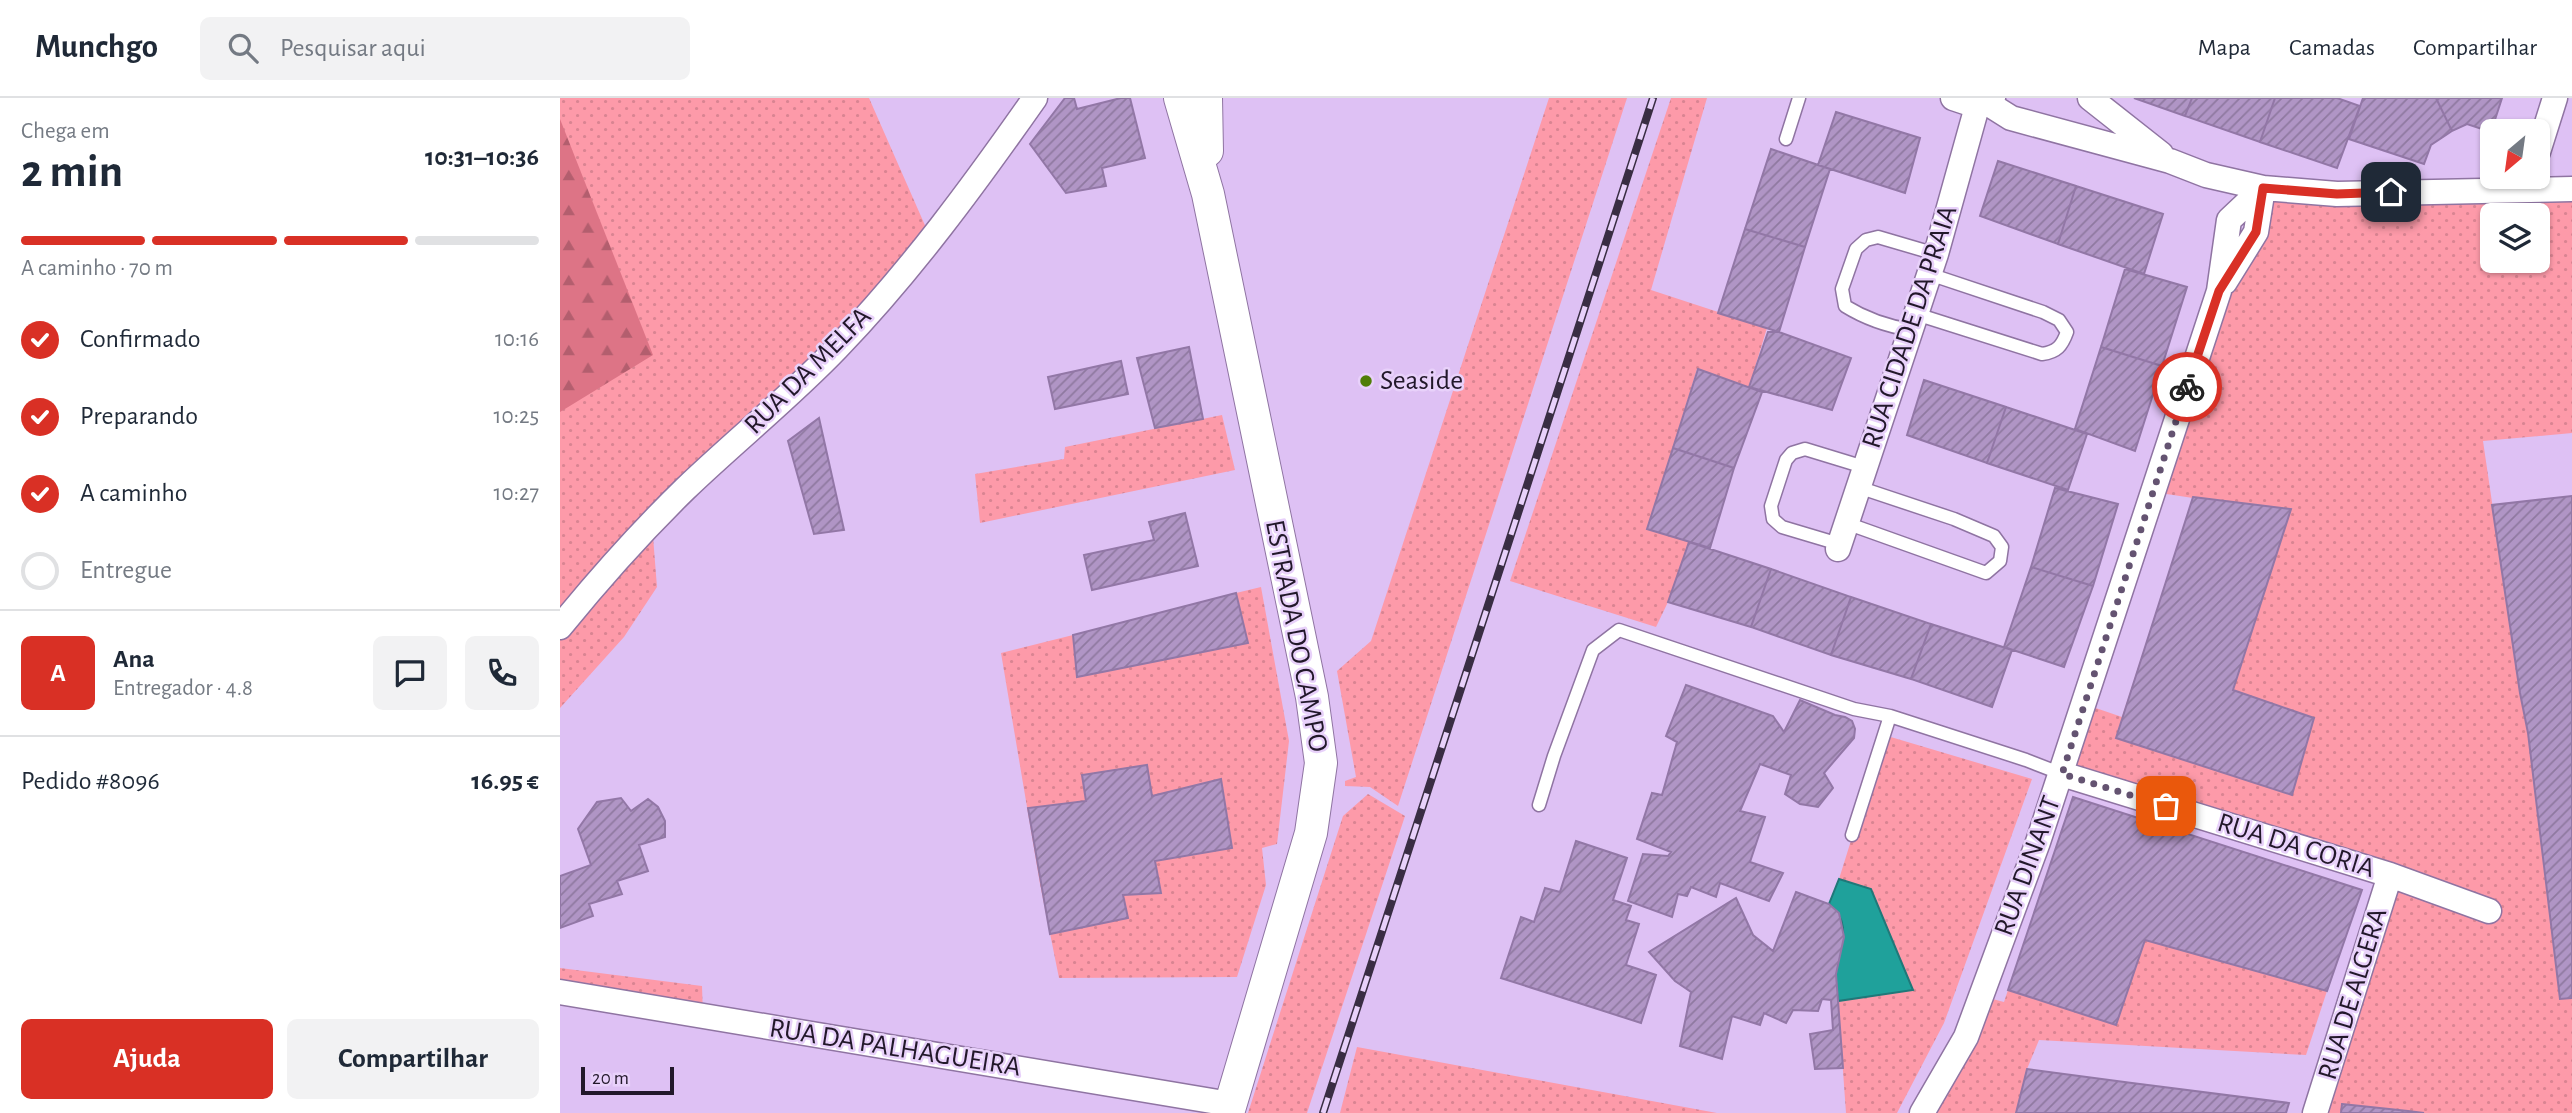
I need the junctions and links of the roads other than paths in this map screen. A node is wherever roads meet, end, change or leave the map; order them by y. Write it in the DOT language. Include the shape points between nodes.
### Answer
graph roads {
  1 [pos="1035,98"];
  2 [pos="1180,98"];
  3 [pos="1206,98"];
  4 [pos="1799,98"];
  5 [pos="1953,98"];
  6 [pos="2090,98"];
  7 [pos="2555,98"];
  8 [pos="1985,100"];
  9 [pos="2548,119"];
  10 [pos="1786,139"];
  11 [pos="2170,160"];
  12 [pos="2480,186"];
  13 [pos="2550,186"];
  14 [pos="2263,188"];
  15 [pos="2572,189"];
  16 [pos="1208,194"];
  17 [pos="1932,264"];
  18 [pos="1913,322"];
  19 [pos="1861,477"];
  20 [pos="1841,539"];
  21 [pos="560,627"];
  22 [pos="1890,716"];
  23 [pos="2062,774"];
  24 [pos="1539,805"];
  25 [pos="1852,835"];
  26 [pos="2390,875"];
  27 [pos="2489,911"];
  28 [pos="560,992"];
  29 [pos="1229,1109"];
  30 [pos="1922,1113"];
  31 [pos="2315,1113"];
  1 -- 21 [label="street, RUA DA MELFA" via="948,219 853,331 684,490"];
  2 -- 16 [label="street, ESTRADA DO CAMPO"];
  3 -- 16 [label="street, ESTRADA DO CAMPO"];
  4 -- 10 [label="lane"];
  5 -- 8 [label="street" via="1968,103"];
  6 -- 11 [label="street"];
  7 -- 9 [label="street"];
  8 -- 11 [label="street" via="2011,118"];
  8 -- 17 [label="street, RUA CIDADE DA PRAIA"];
  11 -- 14 [label="street" via="2206,175"];
  12 -- 14 [label="street" via="2337,194"];
  13 -- 15 [label="street"];
  14 -- 23 [label="street, RUA DINANT" via="2256,232 2219,291"];
  16 -- 29 [label="street, ESTRADA DO CAMPO" via="1312,697 1321,763 1311,833"];
  17 -- 18 [label="street, RUA CIDADE DA PRAIA"];
  17 -- 18 [label="lane" via="1878,237 1866,240 1856,249 1842,289 1845,306 1861,317 1887,326"];
  17 -- 18 [label="lane" via="2059,320 2067,332 2053,353 2042,354"];
  18 -- 19 [label="street, RUA CIDADE DA PRAIA"];
  19 -- 20 [label="street, RUA CIDADE DA PRAIA"];
  19 -- 20 [label="lane" via="1805,449 1792,453 1771,506 1773,519 1782,527"];
  19 -- 20 [label="lane" via="1994,536 2002,547 2000,561 1986,573"];
  22 -- 23 [label="lane"];
  22 -- 24 [label="lane" via="1854,709 1619,630 1593,650"];
  22 -- 25 [label="lane"];
  23 -- 26 [label="street, RUA DA CORIA"];
  23 -- 30 [label="street, RUA DINANT" via="1966,1037"];
  26 -- 27 [label="street, RUA DA CORIA"];
  26 -- 31 [label="street, RUA DE ALGERA"];
  28 -- 29 [label="street, RUA DA PALHAGUEIRA"];
}
